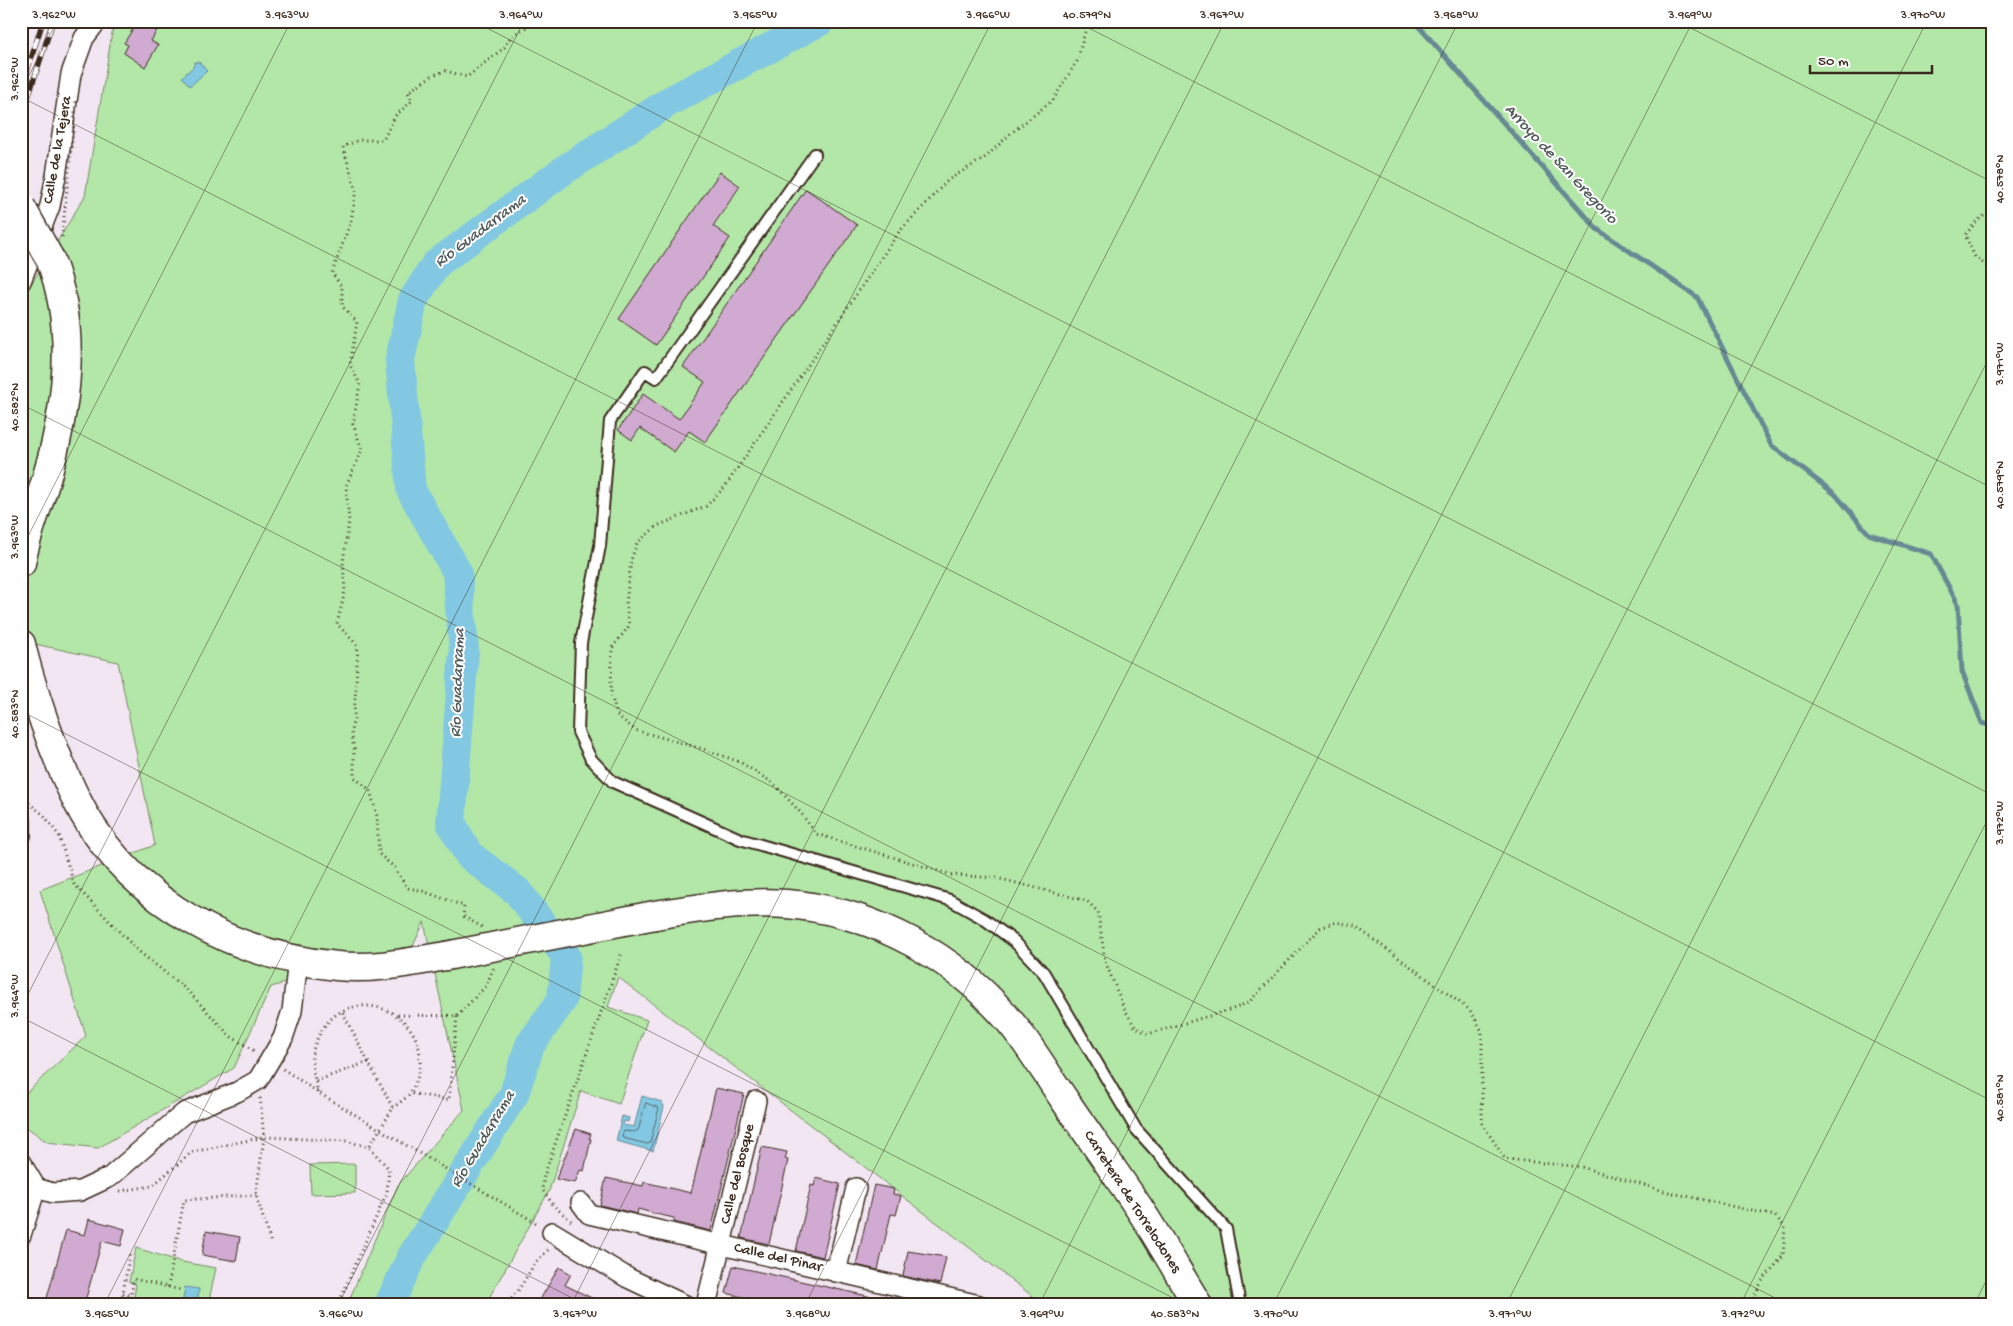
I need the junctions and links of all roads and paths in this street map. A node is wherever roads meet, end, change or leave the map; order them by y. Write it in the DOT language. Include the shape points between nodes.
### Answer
graph roads {
  1 [pos="97,21"];
  2 [pos="537,21"];
  3 [pos="1084,32"];
  4 [pos="76,101"];
  5 [pos="815,154"];
  6 [pos="21,178"];
  7 [pos="26,200"];
  8 [pos="1992,210"];
  9 [pos="53,247"];
  10 [pos="1992,270"];
  11 [pos="21,281"];
  12 [pos="21,563"];
  13 [pos="21,644"];
  14 [pos="21,797"];
  15 [pos="21,822"];
  16 [pos="21,835"];
  17 [pos="489,931"];
  18 [pos="622,952"];
  19 [pos="298,960"];
  20 [pos="496,962"];
  21 [pos="342,1011"];
  22 [pos="398,1016"];
  23 [pos="457,1016"];
  24 [pos="271,1061"];
  25 [pos="368,1062"];
  26 [pos="258,1080"];
  27 [pos="316,1081"];
  28 [pos="319,1093"];
  29 [pos="410,1093"];
  30 [pos="1064,1100"];
  31 [pos="756,1101"];
  32 [pos="393,1108"];
  33 [pos="380,1129"];
  34 [pos="264,1137"];
  35 [pos="369,1147"];
  36 [pos="21,1163"];
  37 [pos="36,1188"];
  38 [pos="856,1188"];
  39 [pos="112,1192"];
  40 [pos="256,1194"];
  41 [pos="582,1203"];
  42 [pos="574,1224"];
  43 [pos="21,1235"];
  44 [pos="558,1235"];
  45 [pos="270,1242"];
  46 [pos="720,1245"];
  47 [pos="130,1252"];
  48 [pos="836,1272"];
  49 [pos="168,1287"];
  50 [pos="181,1290"];
  51 [pos="123,1293"];
  52 [pos="121,1305"];
  53 [pos="338,1305"];
  54 [pos="504,1305"];
  55 [pos="685,1305"];
  56 [pos="706,1305"];
  57 [pos="979,1305"];
  58 [pos="1177,1305"];
  59 [pos="1198,1305"];
  60 [pos="1240,1305"];
  61 [pos="1750,1305"];
  1 -- 11 [label="street, Calle de la Tejera" via="84,38 71,74 50,206"];
  2 -- 17 [label="path" via="511,36 505,47 467,77 446,71 433,75 408,92 412,101 396,115 383,140 359,140 343,147 356,190 351,221 332,273 342,287 342,306 357,322 350,365 360,384 353,424 362,450 346,486 349,521 343,562 345,591 336,624 358,646 354,718 350,730 354,778 370,790 377,816 379,854 395,868 407,888 464,906 463,916"];
  3 -- 61 [label="path" via="1077,61 1053,100 986,157 948,180 899,232 724,488 706,506 657,526 637,543 631,560 626,604 629,626 612,648 611,695 617,716 635,730 703,748 740,762 773,783 816,834 952,875 997,878 1087,901 1098,912 1104,961 1124,1008 1135,1027 1148,1034 1236,1008 1250,1000 1320,928 1336,922 1355,926 1470,1010 1482,1030 1482,1123 1505,1159 1581,1167 1775,1216 1785,1227 1783,1256 1762,1281"];
  4 -- 9 [label="path, bridge" via="61,243"];
  5 -- 60 [label="lane" via="656,378 645,371 610,421 600,546 581,643 578,732 591,759 613,782 740,839 950,900 1014,941 1044,973 1136,1129 1226,1229"];
  6 -- 7 [label="path, bridge"];
  7 -- 9 [label="main road, bridge"];
  8 -- 10 [label="path" via="1965,236 1975,257"];
  9 -- 12 [label="main road" via="66,320 64,409"];
  13 -- 19 [label="main road" via="36,698 66,778 101,839 127,869 164,902 222,937"];
  14 -- 24 [label="path" via="44,814 60,836 74,884 137,950 187,990 230,1036"];
  15 -- 16 [label="street"];
  18 -- 42 [label="path" via="544,1176 542,1189 554,1206"];
  19 -- 24 [label="street" via="292,1011"];
  19 -- 30 [label="main road, Carretera de Torrelodones, bridge" via="339,966 379,966 655,915 733,904 788,904 847,916 881,928 940,958 965,976 995,1005 1040,1062"];
  20 -- 23 [label="path" via="486,986"];
  21 -- 22 [label="path" via="362,1006 383,1008"];
  21 -- 25 [label="path"];
  21 -- 27 [label="path" via="326,1024 315,1041 312,1061"];
  22 -- 23 [label="path"];
  22 -- 29 [label="path" via="414,1034 420,1054 419,1074"];
  23 -- 29 [label="path" via="449,1100"];
  24 -- 26 [label="street"];
  24 -- 28 [label="path"];
  25 -- 27 [label="path"];
  25 -- 32 [label="path"];
  26 -- 34 [label="path"];
  26 -- 37 [label="street" via="184,1113 110,1177 80,1191 53,1193"];
  27 -- 28 [label="path"];
  28 -- 33 [label="path"];
  29 -- 32 [label="path"];
  30 -- 58 [label="main road, Carretera de Torrelodones"];
  30 -- 59 [label="main road, Carretera de Torrelodones" via="1141,1211"];
  31 -- 46 [label="street, Calle del Bosque"];
  32 -- 33 [label="path"];
  33 -- 35 [label="path"];
  33 -- 44 [label="path"];
  34 -- 35 [label="path" via="346,1141"];
  34 -- 39 [label="path" via="192,1152 152,1186"];
  34 -- 40 [label="path"];
  35 -- 53 [label="path" via="389,1169 388,1192"];
  36 -- 37 [label="street"];
  37 -- 43 [label="street"];
  38 -- 48 [label="street"];
  40 -- 45 [label="path"];
  40 -- 49 [label="path" via="184,1200"];
  41 -- 46 [label="street, Calle del Pinar" via="590,1214"];
  44 -- 54 [label="path" via="518,1291"];
  44 -- 55 [label="street" via="628,1278"];
  46 -- 48 [label="street, Calle del Pinar"];
  46 -- 56 [label="street, Calle del Bosque"];
  47 -- 51 [label="path"];
  48 -- 57 [label="street, Calle del Pinar"];
  49 -- 50 [label="path"];
  49 -- 51 [label="path" via="134,1279 131,1295"];
  51 -- 52 [label="path"];
}
